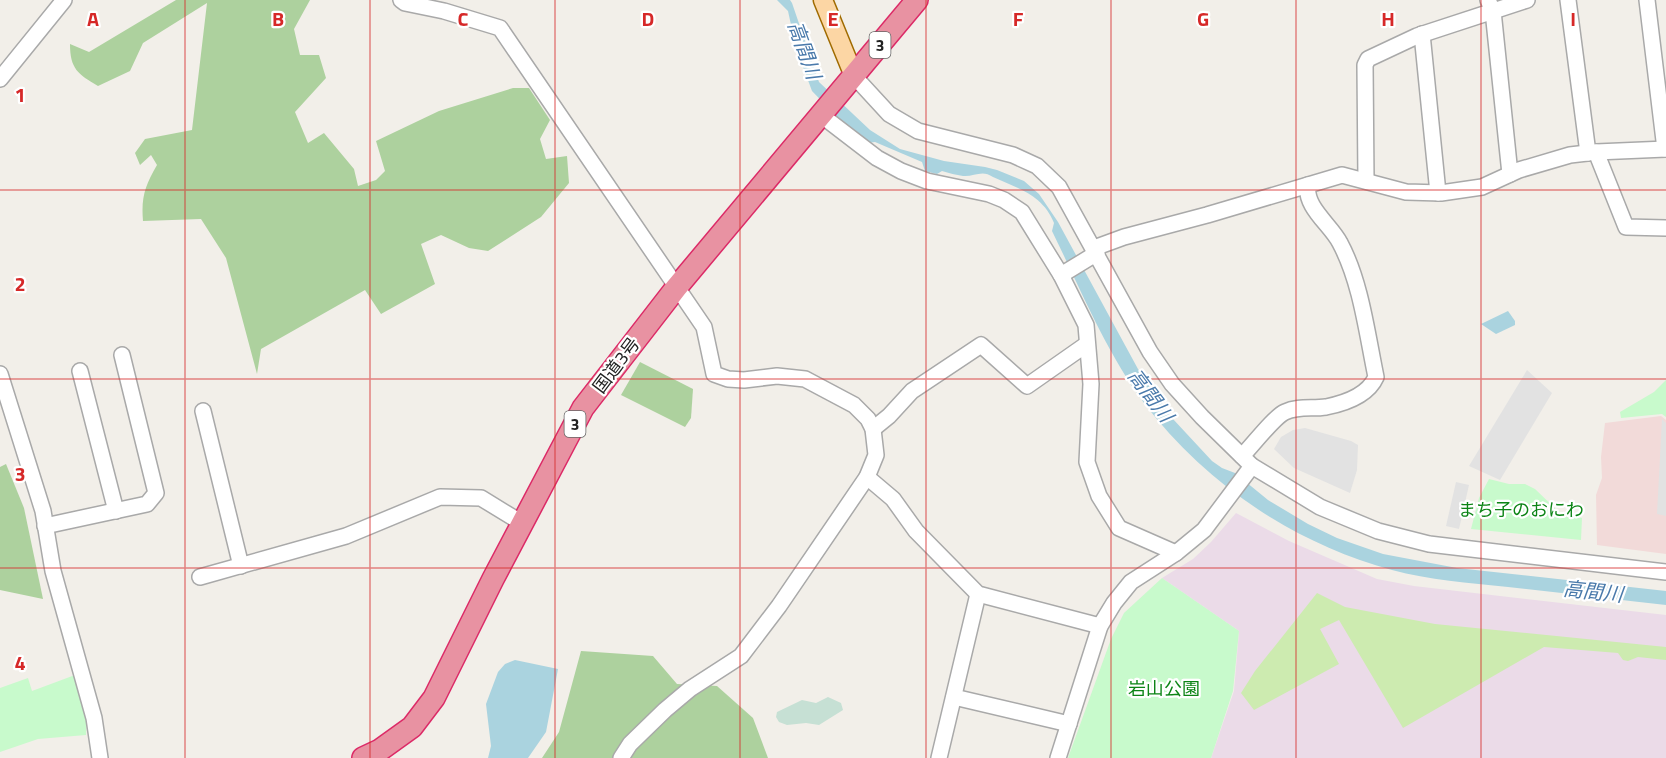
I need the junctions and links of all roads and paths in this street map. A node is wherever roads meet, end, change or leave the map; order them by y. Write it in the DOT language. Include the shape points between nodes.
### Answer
graph roads {
  1 [pos="64,0"];
  2 [pos="400,0"];
  3 [pos="823,0"];
  4 [pos="917,0"];
  5 [pos="1527,0"];
  6 [pos="1568,0"];
  7 [pos="1647,0"];
  8 [pos="1491,5"];
  9 [pos="1422,34"];
  10 [pos="0,79"];
  11 [pos="848,83"];
  12 [pos="823,113"];
  13 [pos="1666,149"];
  14 [pos="1592,152"];
  15 [pos="1510,174"];
  16 [pos="1366,181"];
  17 [pos="1308,185"];
  18 [pos="1438,193"];
  19 [pos="1666,228"];
  20 [pos="1093,253"];
  21 [pos="1064,273"];
  22 [pos="676,288"];
  23 [pos="1087,344"];
  24 [pos="122,355"];
  25 [pos="81,371"];
  26 [pos="0,374"];
  27 [pos="202,411"];
  28 [pos="873,429"];
  29 [pos="1247,465"];
  30 [pos="867,477"];
  31 [pos="116,510"];
  32 [pos="522,523"];
  33 [pos="45,526"];
  34 [pos="1176,553"];
  35 [pos="241,566"];
  36 [pos="1666,572"];
  37 [pos="200,577"];
  38 [pos="978,594"];
  39 [pos="1100,626"];
  40 [pos="954,697"];
  41 [pos="1069,724"];
  42 [pos="100,758"];
  43 [pos="363,758"];
  44 [pos="621,758"];
  45 [pos="939,758"];
  46 [pos="1058,758"];
  1 -- 10 [label="street"];
  2 -- 22 [label="street" via="500,28"];
  3 -- 11 [label="main road"];
  4 -- 11 [label="highway, 国道3号 / 3"];
  5 -- 8 [label="street"];
  6 -- 14 [label="street"];
  7 -- 13 [label="street"];
  8 -- 9 [label="street"];
  8 -- 15 [label="street"];
  9 -- 16 [label="street" via="1368,59 1365,65"];
  9 -- 18 [label="street"];
  11 -- 12 [label="highway, 国道3号 / 3"];
  11 -- 20 [label="street" via="918,131 1013,155 1037,166 1059,187"];
  12 -- 21 [label="street" via="877,158 901,171 1005,200 1022,212"];
  12 -- 22 [label="highway, 国道3号 / 3"];
  13 -- 14 [label="street"];
  14 -- 15 [label="street"];
  14 -- 19 [label="street" via="1626,227"];
  15 -- 18 [label="street" via="1482,187"];
  16 -- 17 [label="street" via="1342,175"];
  16 -- 18 [label="street" via="1406,192"];
  17 -- 20 [label="street" via="1124,237"];
  17 -- 29 [label="street" via="1311,203 1350,262 1376,377 1372,387 1356,398 1327,407 1282,413"];
  20 -- 21 [label="street"];
  20 -- 29 [label="street" via="1172,384"];
  21 -- 23 [label="street" via="1086,325"];
  22 -- 28 [label="street" via="704,327 714,374 744,380 777,376 805,379 854,405"];
  22 -- 32 [label="highway, 国道3号 / 3" via="583,408"];
  23 -- 28 [label="street" via="1027,386 981,345 912,391"];
  23 -- 34 [label="street" via="1091,384 1087,462 1099,496 1119,528"];
  24 -- 31 [label="street" via="156,493 147,504"];
  25 -- 31 [label="street"];
  26 -- 33 [label="street"];
  27 -- 35 [label="street"];
  28 -- 30 [label="street" via="876,455"];
  29 -- 34 [label="street" via="1231,495 1204,530"];
  29 -- 36 [label="street" via="1320,507 1378,531 1429,544"];
  30 -- 38 [label="street" via="893,499 916,531"];
  30 -- 44 [label="street" via="741,656 665,710"];
  31 -- 33 [label="street"];
  32 -- 35 [label="street" via="481,498 440,497 346,536"];
  32 -- 43 [label="highway, 国道3号 / 3" via="434,698 412,727"];
  33 -- 42 [label="street" via="53,571 94,718"];
  34 -- 39 [label="street" via="1131,582"];
  35 -- 37 [label="street"];
  38 -- 39 [label="street"];
  38 -- 40 [label="street"];
  39 -- 41 [label="street"];
  40 -- 41 [label="street"];
  40 -- 45 [label="street"];
  41 -- 46 [label="street"];
}
